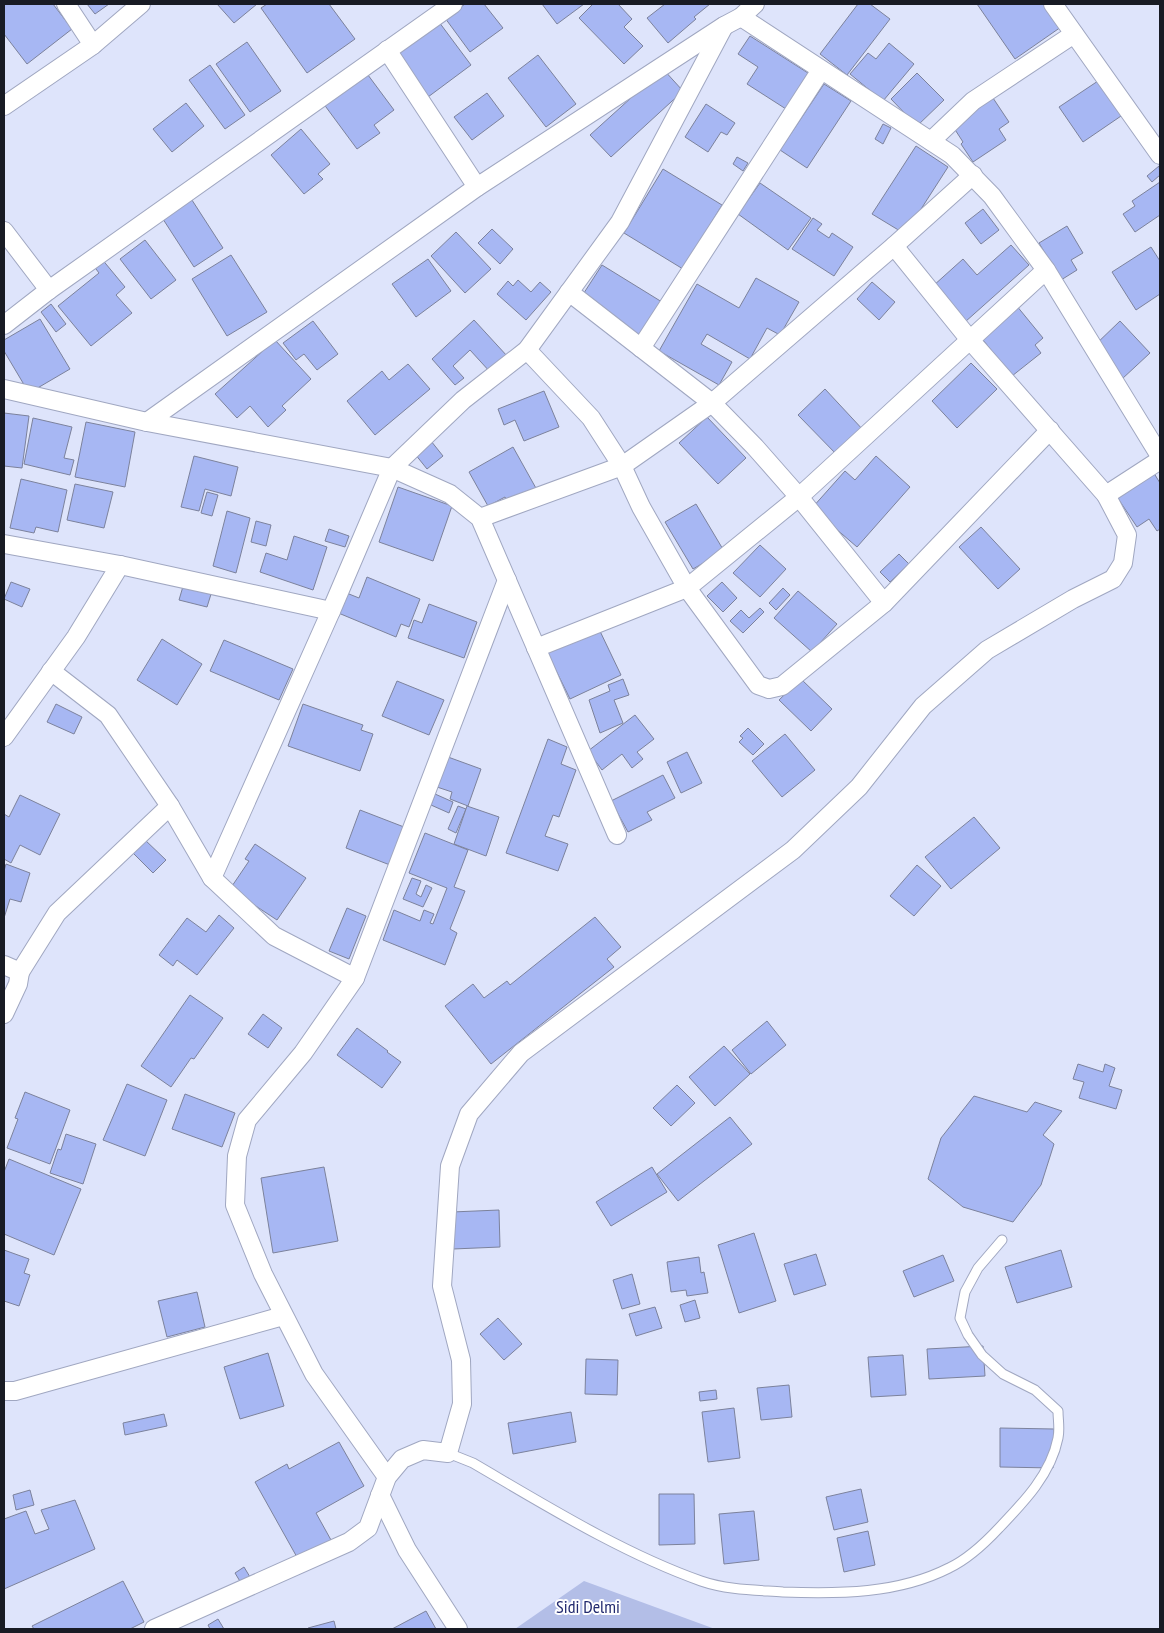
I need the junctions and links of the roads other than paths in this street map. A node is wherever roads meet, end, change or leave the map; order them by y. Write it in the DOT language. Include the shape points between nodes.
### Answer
graph roads {
  1 [pos="66,4"];
  2 [pos="140,4"];
  3 [pos="453,4"];
  4 [pos="755,4"];
  5 [pos="1053,4"];
  6 [pos="740,17"];
  7 [pos="724,26"];
  8 [pos="1074,34"];
  9 [pos="93,45"];
  10 [pos="388,50"];
  11 [pos="822,70"];
  12 [pos="4,106"];
  13 [pos="931,141"];
  14 [pos="1160,155"];
  15 [pos="973,175"];
  16 [pos="477,187"];
  17 [pos="4,231"];
  18 [pos="894,246"];
  19 [pos="1046,270"];
  20 [pos="49,290"];
  21 [pos="569,292"];
  22 [pos="4,325"];
  23 [pos="970,340"];
  24 [pos="641,348"];
  25 [pos="526,350"];
  26 [pos="4,388"];
  27 [pos="712,403"];
  28 [pos="147,422"];
  29 [pos="1050,430"];
  30 [pos="1160,456"];
  31 [pos="1160,460"];
  32 [pos="622,466"];
  33 [pos="392,468"];
  34 [pos="1106,495"];
  35 [pos="799,497"];
  36 [pos="480,518"];
  37 [pos="4,544"];
  38 [pos="120,565"];
  39 [pos="507,580"];
  40 [pos="687,588"];
  41 [pos="884,603"];
  42 [pos="331,610"];
  43 [pos="536,648"];
  44 [pos="51,671"];
  45 [pos="4,737"];
  46 [pos="170,806"];
  47 [pos="617,835"];
  48 [pos="212,878"];
  49 [pos="4,965"];
  50 [pos="20,972"];
  51 [pos="354,978"];
  52 [pos="4,1014"];
  53 [pos="1002,1240"];
  54 [pos="283,1316"];
  55 [pos="4,1391"];
  56 [pos="448,1453"];
  57 [pos="388,1477"];
  58 [pos="380,1495"];
  59 [pos="154,1629"];
  60 [pos="458,1629"];
  1 -- 9 [label="street"];
  2 -- 9 [label="street"];
  3 -- 10 [label="street"];
  4 -- 6 [label="street"];
  5 -- 8 [label="street"];
  6 -- 7 [label="street"];
  6 -- 11 [label="street"];
  7 -- 16 [label="street"];
  7 -- 21 [label="street" via="620,222"];
  8 -- 13 [label="street" via="973,101"];
  8 -- 14 [label="street"];
  9 -- 12 [label="street"];
  10 -- 16 [label="street"];
  10 -- 20 [label="street"];
  11 -- 13 [label="street"];
  11 -- 24 [label="street"];
  13 -- 15 [label="street"];
  15 -- 18 [label="street"];
  15 -- 19 [label="street"];
  16 -- 28 [label="street"];
  17 -- 20 [label="street"];
  18 -- 23 [label="street"];
  18 -- 27 [label="street"];
  19 -- 23 [label="street"];
  19 -- 30 [label="street"];
  20 -- 22 [label="street"];
  21 -- 24 [label="street"];
  21 -- 25 [label="street"];
  23 -- 29 [label="street"];
  23 -- 35 [label="street"];
  24 -- 27 [label="street"];
  25 -- 32 [label="street" via="591,418"];
  25 -- 33 [label="street" via="463,400"];
  26 -- 28 [label="street"];
  27 -- 32 [label="street"];
  27 -- 35 [label="street"];
  28 -- 33 [label="street"];
  29 -- 34 [label="street"];
  29 -- 41 [label="street"];
  31 -- 34 [label="street"];
  32 -- 36 [label="street"];
  32 -- 40 [label="street" via="641,507"];
  33 -- 36 [label="street" via="450,494"];
  33 -- 42 [label="street"];
  34 -- 56 [label="street" via="1127,535 1123,563 1113,579 1073,598 986,650 923,706 859,787 793,850 521,1053 469,1114 450,1166 442,1286 462,1360 462,1404"];
  35 -- 40 [label="street"];
  35 -- 41 [label="street"];
  36 -- 39 [label="street"];
  37 -- 38 [label="street"];
  38 -- 42 [label="street"];
  38 -- 44 [label="street"];
  39 -- 43 [label="street"];
  39 -- 51 [label="street"];
  40 -- 41 [label="street" via="758,685 769,690 782,686"];
  40 -- 43 [label="street"];
  42 -- 48 [label="street"];
  43 -- 47 [label="street"];
  44 -- 45 [label="street"];
  44 -- 46 [label="street" via="108,715"];
  46 -- 48 [label="street"];
  46 -- 50 [label="street" via="57,913"];
  48 -- 51 [label="street" via="274,936"];
  49 -- 50 [label="street"];
  50 -- 52 [label="street"];
  51 -- 54 [label="street" via="303,1053 247,1120 237,1156 235,1205"];
  53 -- 56 [label="lane" via="978,1268 965,1292 960,1318 982,1355 1003,1374 1034,1390 1058,1411 1058,1437 1050,1463 1027,1500 972,1553 950,1568 926,1578 862,1592 812,1593 735,1589 702,1581 626,1549 473,1463"];
  54 -- 55 [label="street" via="15,1391"];
  54 -- 57 [label="street" via="314,1374"];
  56 -- 57 [label="street" via="423,1450 402,1459"];
  57 -- 58 [label="street"];
  58 -- 59 [label="street" via="368,1528 349,1542"];
  58 -- 60 [label="street" via="407,1550"];
}
